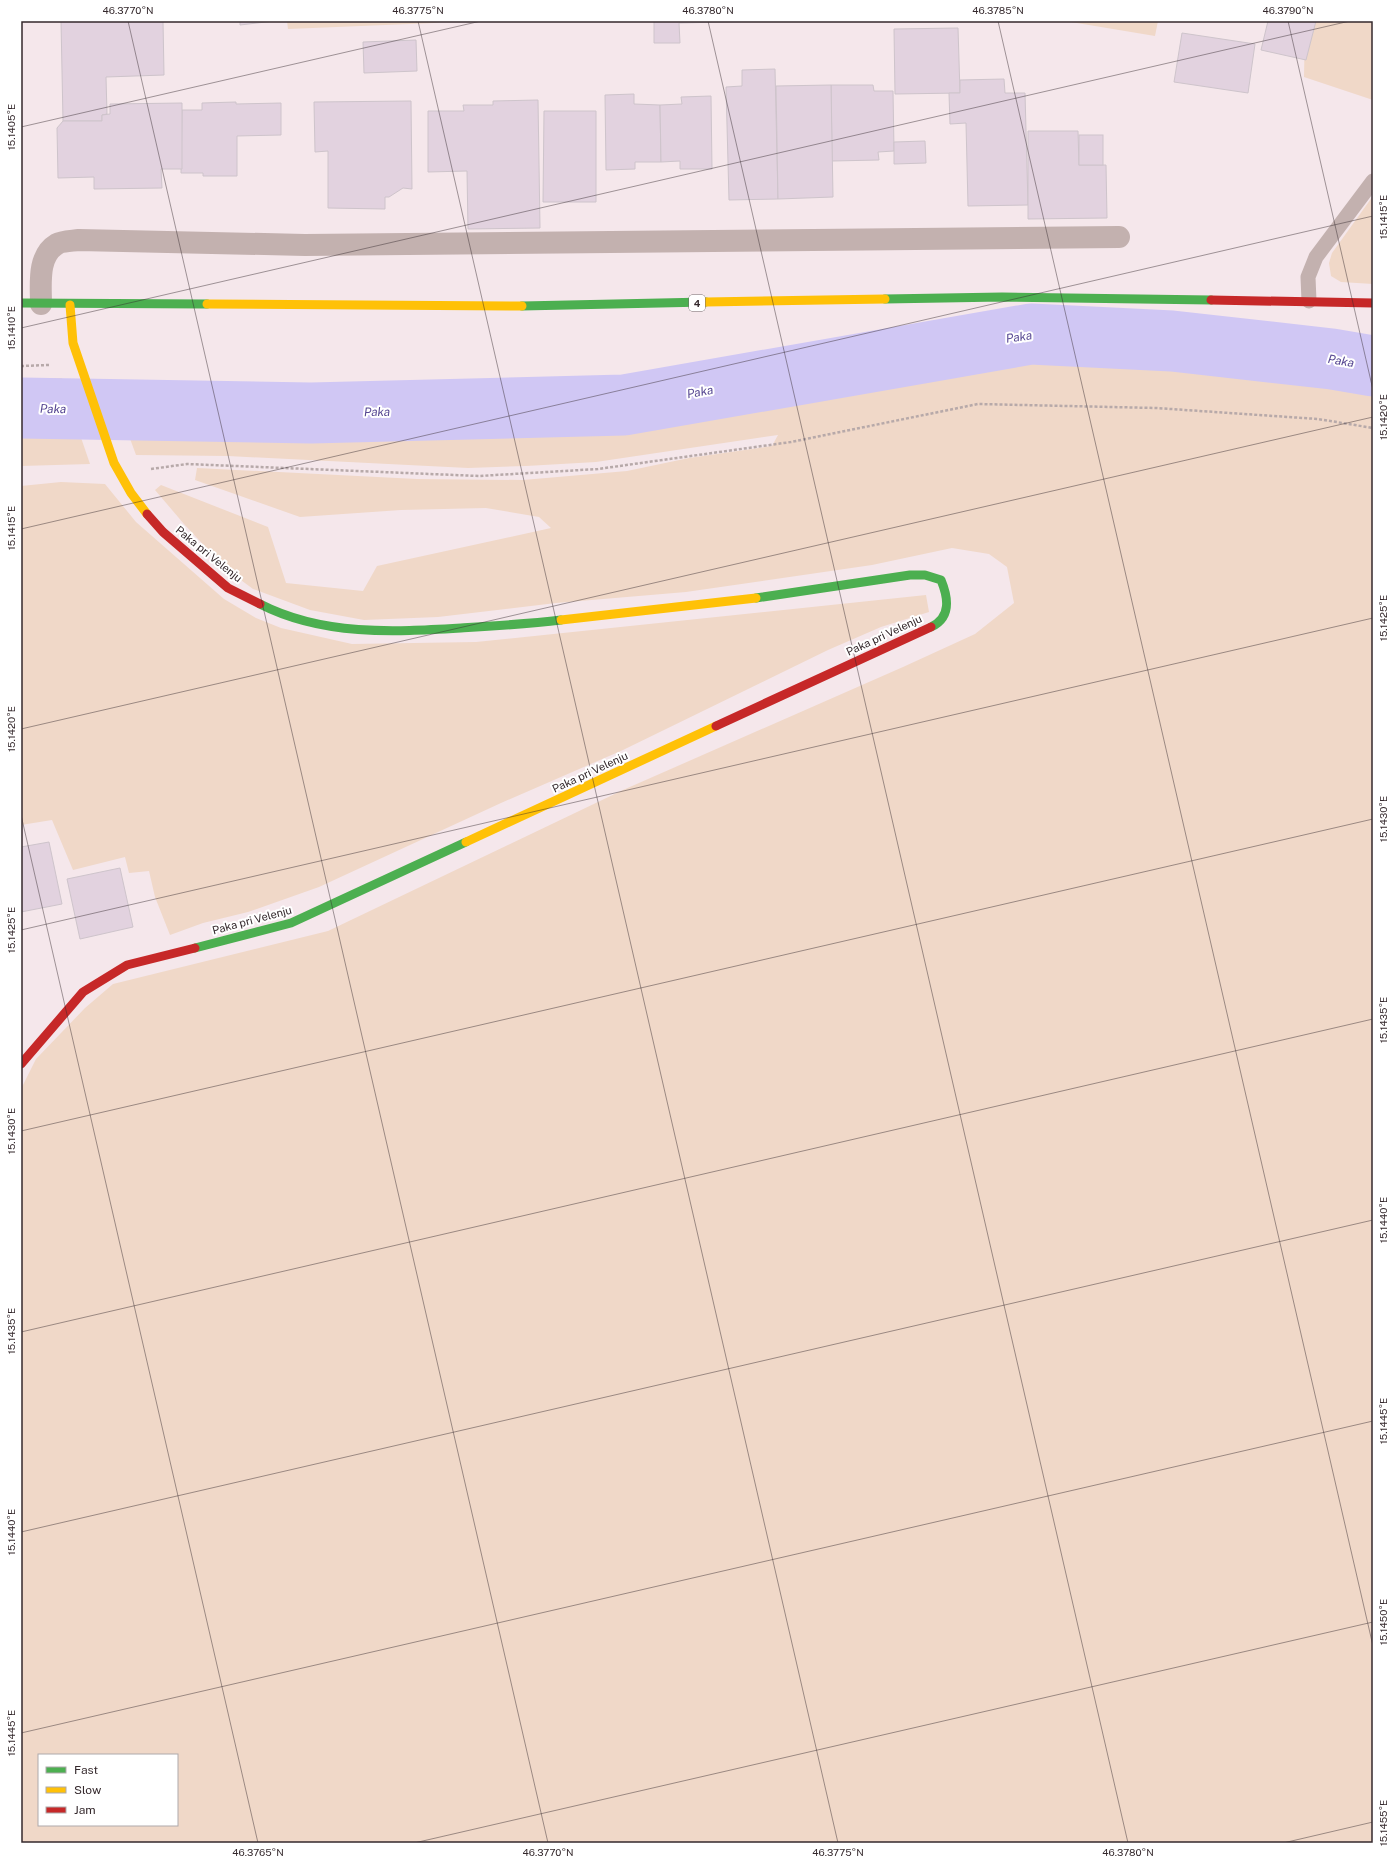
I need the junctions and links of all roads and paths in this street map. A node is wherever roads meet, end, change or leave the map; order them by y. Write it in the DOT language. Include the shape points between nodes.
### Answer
graph roads {
  1 [pos="1373,182"];
  2 [pos="1119,237"];
  3 [pos="1308,301"];
  4 [pos="1373,303"];
  5 [pos="31,304"];
  6 [pos="70,305"];
  7 [pos="1373,428"];
  8 [pos="120,472"];
  9 [pos="21,1064"];
  1 -- 3 [label="lane" via="1316,257 1308,277"];
  2 -- 5 [label="street" via="305,245 79,240 57,244 45,257"];
  3 -- 4 [label="street, 4"];
  3 -- 6 [label="street, 4" via="1002,297 514,306"];
  5 -- 6 [label="street, 4"];
  6 -- 8 [label="street, Paka pri Velenju" via="73,343 114,462"];
  7 -- 8 [label="path" via="1318,419 1156,408 978,404 791,442 598,469 479,476 187,464"];
  8 -- 9 [label="street, Paka pri Velenju" via="142,508 163,532 228,588 276,612 342,629 401,632 524,624 760,598 910,575 925,575 941,580 948,596 947,611 935,625 292,923 127,965 84,992"];
}
